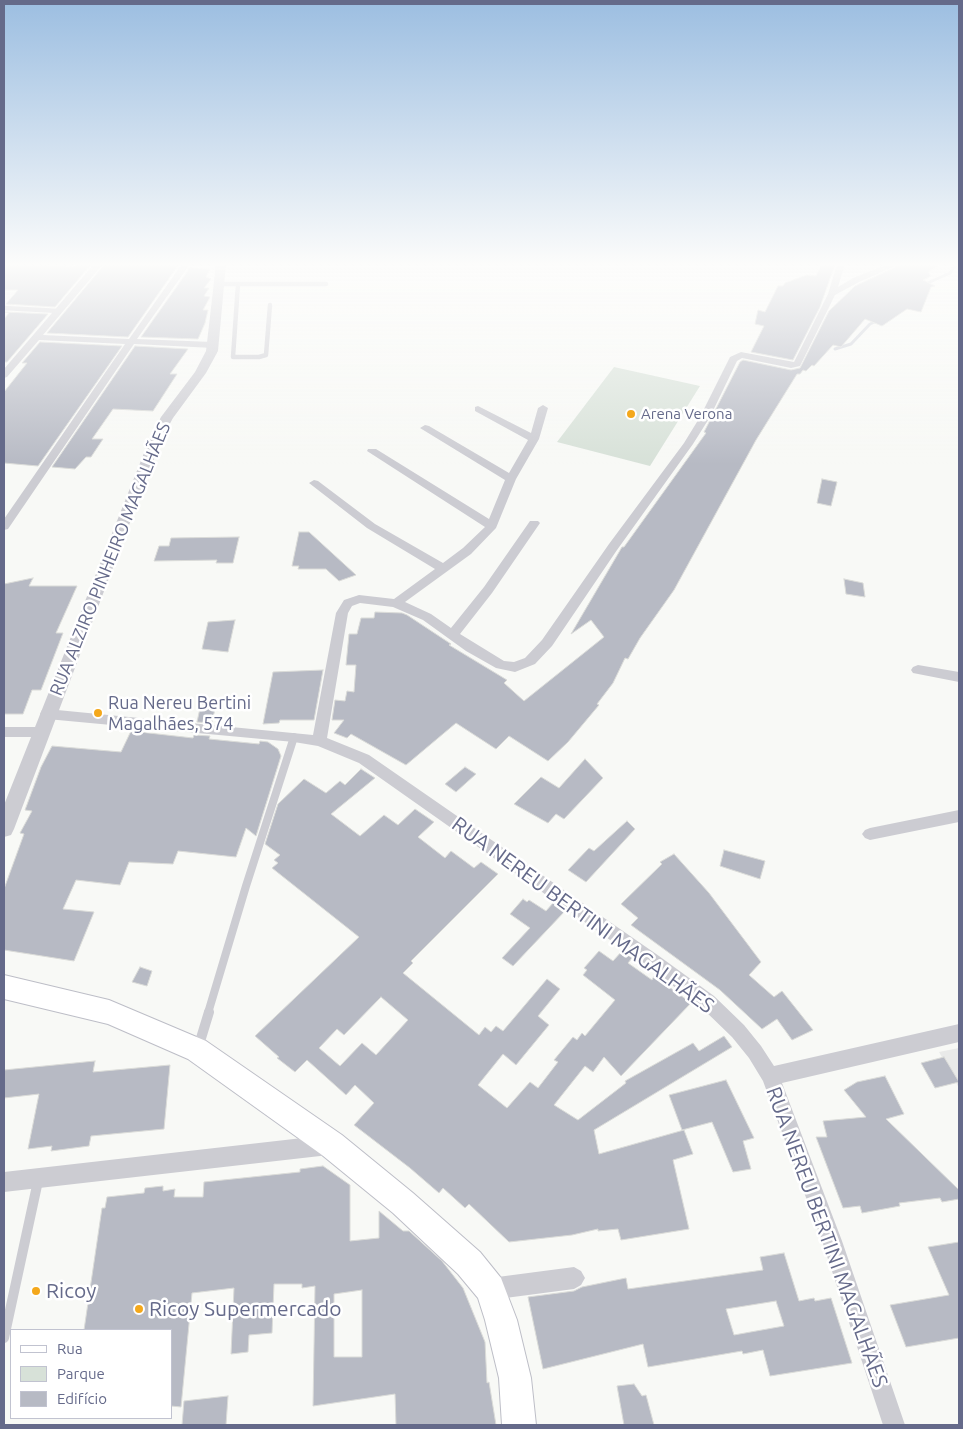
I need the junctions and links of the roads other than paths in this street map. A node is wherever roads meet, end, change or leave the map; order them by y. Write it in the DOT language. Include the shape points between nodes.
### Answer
graph roads {
  1 [pos="42,331"];
  2 [pos="140,331"];
  3 [pos="215,331"];
  4 [pos="235,331"];
  5 [pos="268,331"];
  6 [pos="814,331"];
  7 [pos="37,337"];
  8 [pos="132,342"];
  9 [pos="213,345"];
  10 [pos="4,375"];
  11 [pos="478,408"];
  12 [pos="543,408"];
  13 [pos="425,428"];
  14 [pos="534,440"];
  15 [pos="372,451"];
  16 [pos="511,479"];
  17 [pos="314,483"];
  18 [pos="8,514"];
  19 [pos="534,523"];
  20 [pos="492,526"];
  21 [pos="4,527"];
  22 [pos="444,569"];
  23 [pos="396,603"];
  24 [pos="452,635"];
  25 [pos="918,670"];
  26 [pos="959,677"];
  27 [pos="47,714"];
  28 [pos="4,732"];
  29 [pos="41,732"];
  30 [pos="294,737"];
  31 [pos="319,741"];
  32 [pos="959,816"];
  33 [pos="4,829"];
  34 [pos="870,834"];
  35 [pos="4,987"];
  36 [pos="959,1033"];
  37 [pos="197,1050"];
  38 [pos="770,1076"];
  39 [pos="332,1145"];
  40 [pos="39,1178"];
  41 [pos="4,1182"];
  42 [pos="574,1278"];
  43 [pos="490,1289"];
  44 [pos="4,1338"];
  45 [pos="519,1425"];
  46 [pos="894,1425"];
  1 -- 7 [label="street"];
  2 -- 8 [label="street"];
  3 -- 9 [label="street, RUA ALZIRO PINHEIRO MAGALHÃES"];
  4 -- 5 [label="lane" via="233,357 266,354"];
  6 -- 24 [label="street" via="800,361 791,365 741,355 733,359 688,444 536,657 514,667 501,665"];
  7 -- 8 [label="street"];
  7 -- 10 [label="street"];
  8 -- 9 [label="street"];
  8 -- 18 [label="street"];
  9 -- 27 [label="street, RUA ALZIRO PINHEIRO MAGALHÃES" via="207,363 166,417 156,438"];
  11 -- 14 [label="street"];
  12 -- 14 [label="street"];
  13 -- 16 [label="street"];
  14 -- 16 [label="street"];
  15 -- 20 [label="street"];
  16 -- 20 [label="street"];
  17 -- 22 [label="street" via="371,526"];
  18 -- 21 [label="street"];
  19 -- 24 [label="street" via="500,574"];
  20 -- 22 [label="street" via="467,552"];
  22 -- 23 [label="street"];
  23 -- 24 [label="street" via="428,617"];
  23 -- 31 [label="street" via="358,599 344,607"];
  25 -- 26 [label="street"];
  27 -- 29 [label="street, RUA ALZIRO PINHEIRO MAGALHÃES"];
  27 -- 30 [label="street, RUA NEREU BERTINI MAGALHÃES"];
  28 -- 29 [label="street"];
  29 -- 33 [label="street, RUA ALZIRO PINHEIRO MAGALHÃES"];
  30 -- 31 [label="street, RUA NEREU BERTINI MAGALHÃES"];
  30 -- 37 [label="lane"];
  31 -- 38 [label="street, RUA NEREU BERTINI MAGALHÃES" via="364,759 653,961 708,1002 738,1031"];
  32 -- 34 [label="street"];
  35 -- 37 [label="main road" via="109,1012"];
  36 -- 38 [label="street"];
  37 -- 39 [label="main road"];
  38 -- 46 [label="street, RUA NEREU BERTINI MAGALHÃES" via="832,1241"];
  39 -- 40 [label="street"];
  39 -- 43 [label="main road" via="442,1237"];
  40 -- 41 [label="street"];
  40 -- 44 [label="lane"];
  42 -- 43 [label="street"];
  43 -- 45 [label="main road" via="515,1378"];
}
